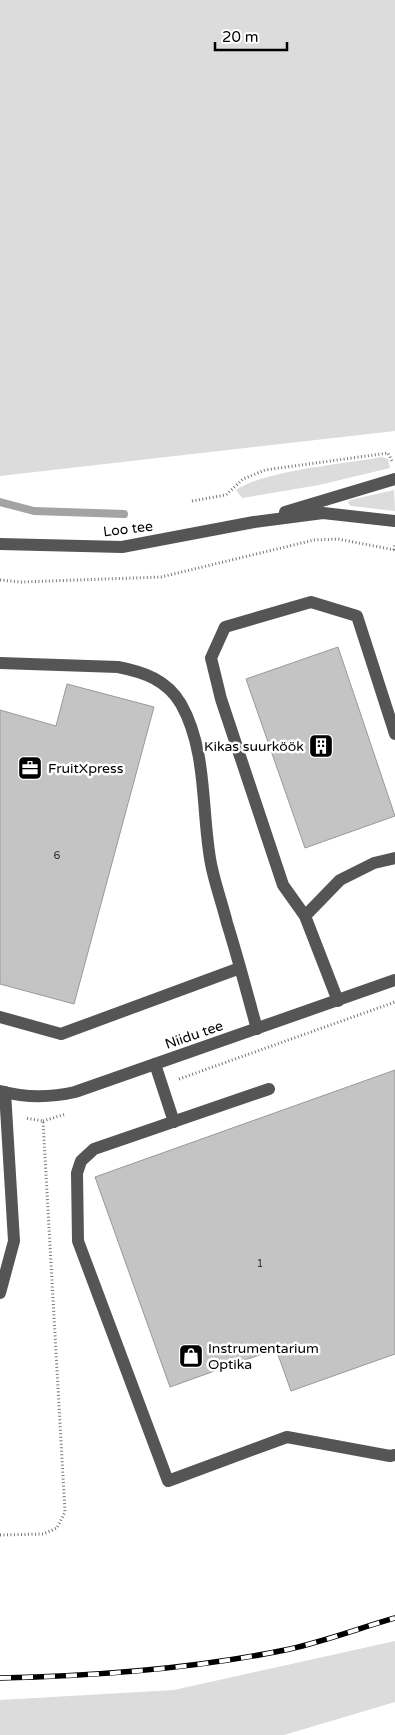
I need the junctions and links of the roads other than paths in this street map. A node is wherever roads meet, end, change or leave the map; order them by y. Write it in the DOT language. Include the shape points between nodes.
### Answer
graph roads {
  1 [pos="394,473"];
  2 [pos="395,521"];
  3 [pos="254,522"];
  4 [pos="1,544"];
  5 [pos="0,663"];
  6 [pos="395,734"];
  7 [pos="395,858"];
  8 [pos="305,916"];
  9 [pos="240,968"];
  10 [pos="395,980"];
  11 [pos="338,1001"];
  12 [pos="0,1017"];
  13 [pos="257,1029"];
  14 [pos="155,1064"];
  15 [pos="269,1089"];
  16 [pos="2,1091"];
  17 [pos="174,1122"];
  18 [pos="0,1293"];
  19 [pos="395,1455"];
  1 -- 3 [label="street, Loo tee"];
  2 -- 3 [label="street, Loo tee" via="323,513"];
  3 -- 4 [label="street, Loo tee" via="122,547"];
  5 -- 9 [label="street" via="118,667 148,675 169,689 188,718 194,736 212,867"];
  6 -- 8 [label="street" via="357,616 311,602 225,627 212,658 221,699 283,885"];
  7 -- 8 [label="street" via="374,863 340,880"];
  8 -- 11 [label="street"];
  9 -- 12 [label="street" via="61,1034"];
  9 -- 13 [label="street"];
  10 -- 11 [label="street, Niidu tee"];
  11 -- 13 [label="street, Niidu tee"];
  13 -- 14 [label="street, Niidu tee"];
  14 -- 16 [label="street, Niidu tee" via="51,1097 19,1096"];
  14 -- 17 [label="street"];
  15 -- 17 [label="street"];
  16 -- 18 [label="street" via="14,1241"];
  17 -- 19 [label="street" via="94,1149 81,1161 77,1173 78,1241 168,1481 288,1437"];
}
